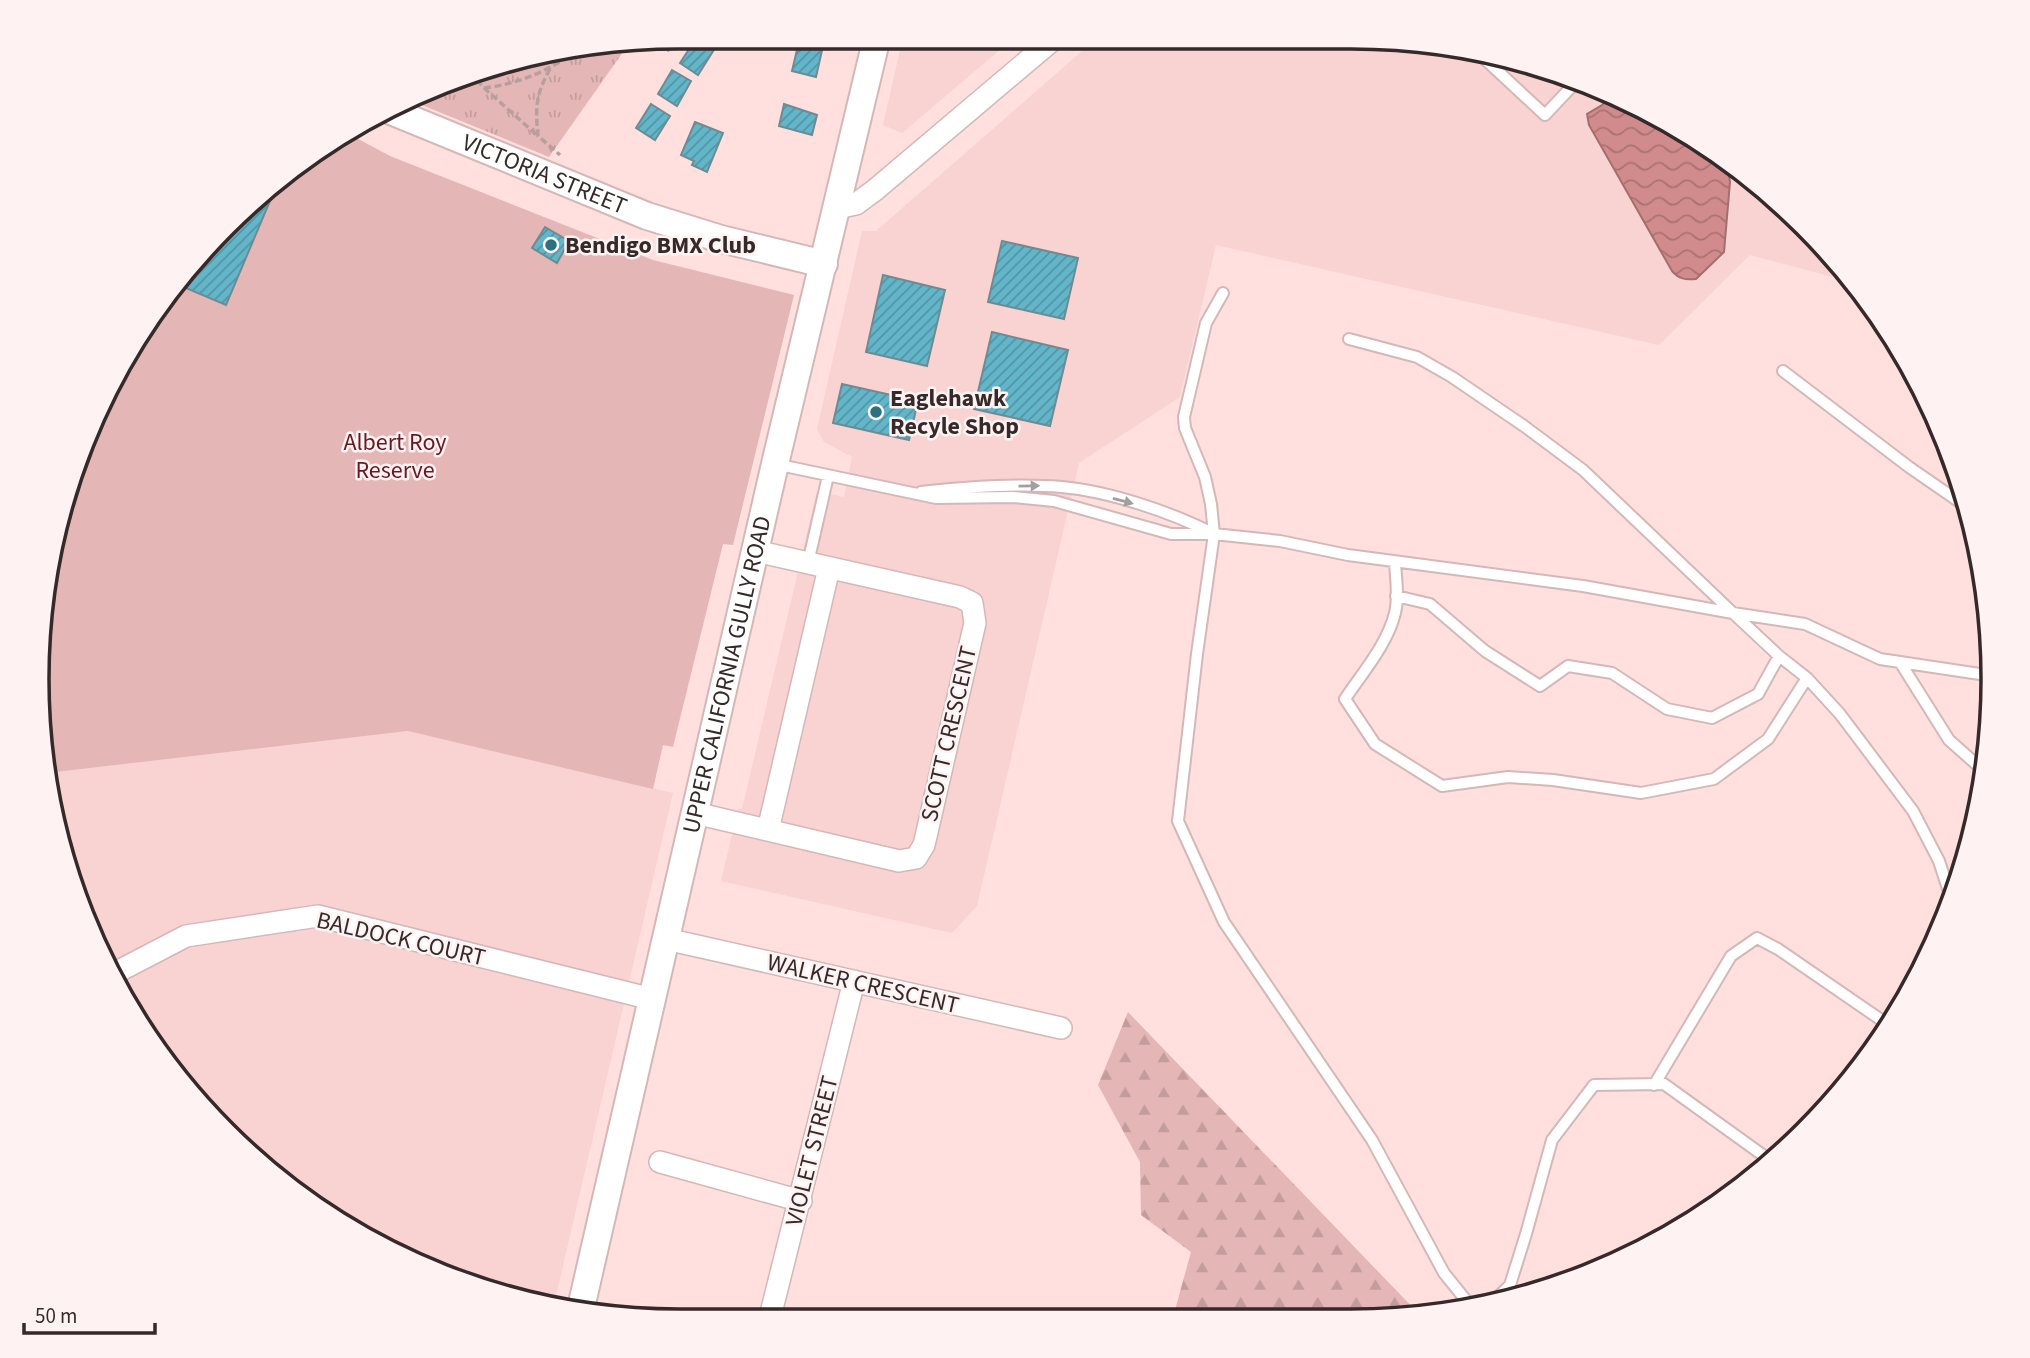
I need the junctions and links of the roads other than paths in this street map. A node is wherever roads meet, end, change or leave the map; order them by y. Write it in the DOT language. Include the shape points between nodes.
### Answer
graph roads {
  1 [pos="874,49"];
  2 [pos="1042,49"];
  3 [pos="1492,65"];
  4 [pos="1570,88"];
  5 [pos="399,114"];
  6 [pos="837,208"];
  7 [pos="824,264"];
  8 [pos="1223,293"];
  9 [pos="1349,339"];
  10 [pos="1783,371"];
  11 [pos="775,464"];
  12 [pos="828,476"];
  13 [pos="912,493"];
  14 [pos="1955,499"];
  15 [pos="1214,534"];
  16 [pos="755,551"];
  17 [pos="808,563"];
  18 [pos="1395,563"];
  19 [pos="829,568"];
  20 [pos="1396,596"];
  21 [pos="1733,613"];
  22 [pos="1779,656"];
  23 [pos="1900,662"];
  24 [pos="1981,674"];
  25 [pos="1807,678"];
  26 [pos="1976,764"];
  27 [pos="695,813"];
  28 [pos="768,830"];
  29 [pos="1947,885"];
  30 [pos="666,939"];
  31 [pos="120,970"];
  32 [pos="854,981"];
  33 [pos="652,999"];
  34 [pos="1881,1020"];
  35 [pos="1060,1028"];
  36 [pos="1654,1084"];
  37 [pos="1764,1155"];
  38 [pos="660,1162"];
  39 [pos="801,1201"];
  40 [pos="1505,1290"];
  41 [pos="1465,1299"];
  42 [pos="582,1302"];
  43 [pos="772,1309"];
  1 -- 6 [label="street, UPPER CALIFORNIA GULLY ROAD"];
  2 -- 6 [label="street" via="875,190 856,204"];
  3 -- 4 [label="lane" via="1545,115"];
  5 -- 7 [label="street, VICTORIA STREET" via="648,216"];
  6 -- 7 [label="street, UPPER CALIFORNIA GULLY ROAD"];
  7 -- 11 [label="street, UPPER CALIFORNIA GULLY ROAD"];
  8 -- 15 [label="lane" via="1206,323 1184,417 1205,477"];
  9 -- 21 [label="lane" via="1418,357 1524,426 1583,470"];
  10 -- 14 [label="lane"];
  11 -- 12 [label="lane"];
  11 -- 16 [label="street, UPPER CALIFORNIA GULLY ROAD"];
  12 -- 13 [label="lane"];
  12 -- 17 [label="lane"];
  13 -- 15 [label="lane" via="936,498 1040,499 1171,534"];
  13 -- 15 [label="lane, one-way" via="1064,487 1155,510"];
  15 -- 18 [label="lane" via="1280,541"];
  15 -- 41 [label="lane" via="1178,821 1224,922 1372,1140 1444,1273"];
  16 -- 17 [label="street, SCOTT CRESCENT"];
  16 -- 27 [label="street, UPPER CALIFORNIA GULLY ROAD"];
  17 -- 19 [label="street, SCOTT CRESCENT"];
  18 -- 20 [label="lane"];
  18 -- 21 [label="lane" via="1583,586"];
  19 -- 28 [label="street"];
  19 -- 28 [label="street, SCOTT CRESCENT" via="960,597 974,608 975,623 924,845 916,858 899,861"];
  20 -- 22 [label="lane" via="1430,604 1485,651 1540,686 1568,666 1612,673 1667,709 1712,719 1758,694"];
  20 -- 25 [label="lane" via="1380,649 1345,699 1375,744 1443,786 1508,778 1641,793 1714,779 1768,739"];
  21 -- 22 [label="lane"];
  21 -- 23 [label="lane" via="1805,624 1880,659"];
  22 -- 25 [label="lane"];
  23 -- 24 [label="lane"];
  23 -- 26 [label="lane" via="1949,740"];
  25 -- 29 [label="lane" via="1913,811"];
  27 -- 28 [label="street, SCOTT CRESCENT"];
  27 -- 30 [label="street, UPPER CALIFORNIA GULLY ROAD"];
  30 -- 32 [label="street, WALKER CRESCENT"];
  30 -- 33 [label="street, UPPER CALIFORNIA GULLY ROAD"];
  31 -- 33 [label="street, BALDOCK COURT" via="186,936 318,916"];
  32 -- 35 [label="street, WALKER CRESCENT"];
  32 -- 39 [label="street, VIOLET STREET"];
  33 -- 42 [label="street, UPPER CALIFORNIA GULLY ROAD"];
  34 -- 36 [label="lane" via="1757,938 1731,956"];
  36 -- 37 [label="lane" via="1664,1084"];
  36 -- 40 [label="lane" via="1594,1085 1552,1140"];
  38 -- 39 [label="street"];
  39 -- 43 [label="street, VIOLET STREET"];
}
